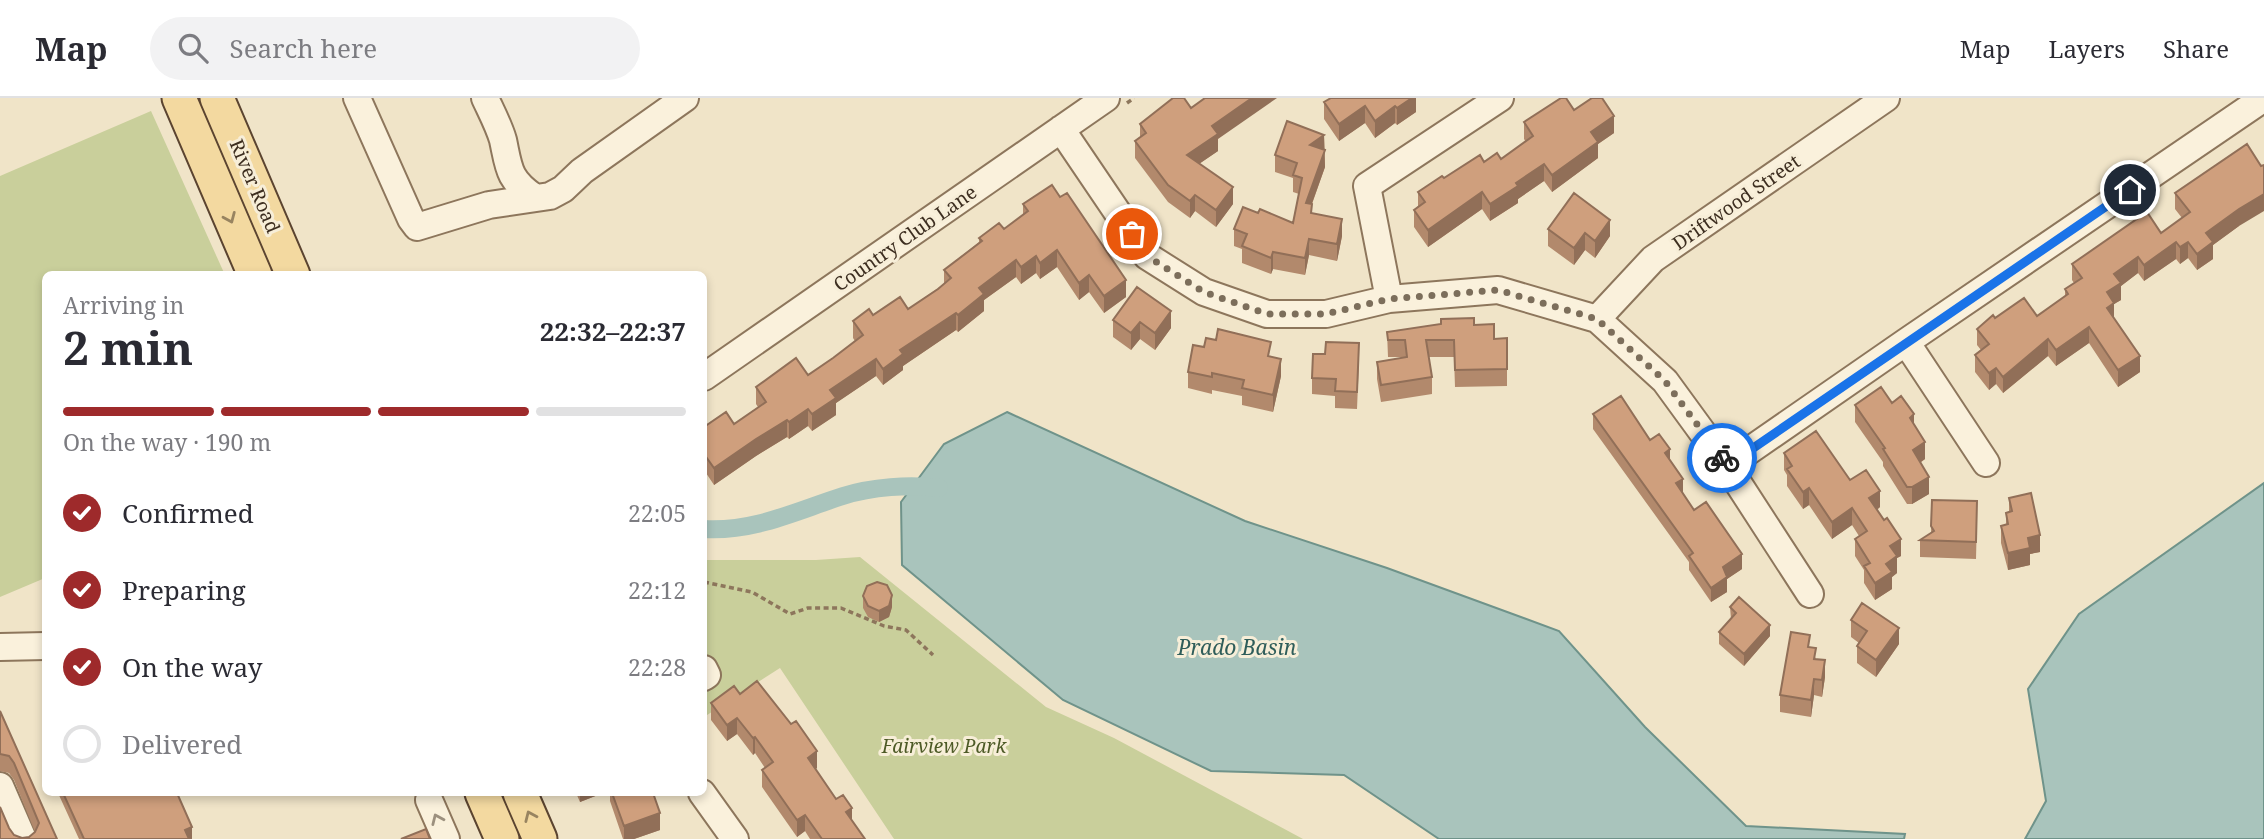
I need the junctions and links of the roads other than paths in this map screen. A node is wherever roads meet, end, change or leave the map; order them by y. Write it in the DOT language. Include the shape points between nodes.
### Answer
graph roads {
  1 [pos="179,98"];
  2 [pos="217,98"];
  3 [pos="357,98"];
  4 [pos="485,98"];
  5 [pos="685,98"];
  6 [pos="1106,98"];
  7 [pos="1500,98"];
  8 [pos="1886,98"];
  9 [pos="2264,98"];
  10 [pos="1061,129"];
  11 [pos="239,147"];
  12 [pos="205,160"];
  13 [pos="534,197"];
  14 [pos="253,271"];
  15 [pos="291,271"];
  16 [pos="1389,299"];
  17 [pos="1597,319"];
  18 [pos="1906,342"];
  19 [pos="707,375"];
  20 [pos="1986,463"];
  21 [pos="1727,466"];
  22 [pos="1810,594"];
  23 [pos="0,646"];
  24 [pos="42,646"];
  25 [pos="0,786"];
  26 [pos="483,796"];
  27 [pos="521,796"];
  28 [pos="704,796"];
  29 [pos="429,800"];
  30 [pos="23,839"];
  31 [pos="446,839"];
  32 [pos="502,839"];
  33 [pos="540,839"];
  34 [pos="735,839"];
  1 -- 12 [label="main road, River Road"];
  2 -- 11 [label="main road, River Road"];
  3 -- 13 [label="street" via="416,227"];
  4 -- 13 [label="street" via="511,175"];
  5 -- 13 [label="street" via="563,189"];
  6 -- 10 [label="street, Country Club Lane"];
  7 -- 16 [label="street" via="1367,186"];
  8 -- 17 [label="street, Driftwood Street" via="1653,259"];
  9 -- 18 [label="street"];
  10 -- 16 [label="street" via="1147,256 1204,292 1267,314 1326,314"];
  10 -- 19 [label="street, Country Club Lane"];
  11 -- 12 [label="street"];
  11 -- 15 [label="main road, River Road"];
  12 -- 14 [label="main road, River Road, one-way"];
  16 -- 17 [label="street" via="1498,290"];
  17 -- 21 [label="street" via="1665,381"];
  18 -- 20 [label="street"];
  18 -- 21 [label="street"];
  21 -- 22 [label="street"];
  23 -- 24 [label="street"];
  25 -- 30 [label="street"];
  26 -- 32 [label="main road"];
  33 -- 27 [label="main road, one-way"];
  28 -- 34 [label="street"];
  31 -- 29 [label="street, one-way"];
}
